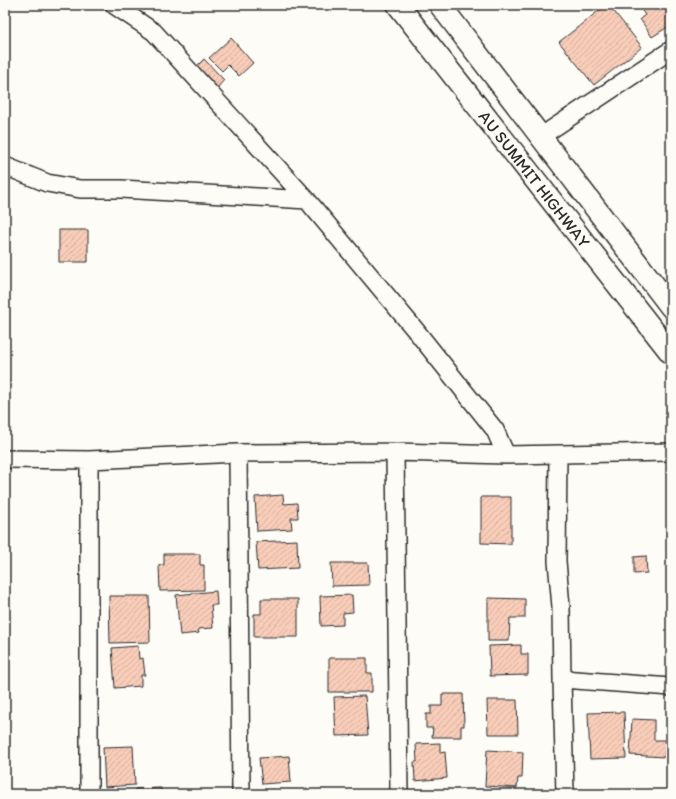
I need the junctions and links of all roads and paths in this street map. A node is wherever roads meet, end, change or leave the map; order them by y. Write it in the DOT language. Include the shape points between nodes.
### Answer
graph roads {
  1 [pos="114,5"];
  2 [pos="398,5"];
  3 [pos="440,5"];
  4 [pos="671,50"];
  5 [pos="540,137"];
  6 [pos="5,166"];
  7 [pos="307,200"];
  8 [pos="671,307"];
  9 [pos="671,353"];
  10 [pos="395,452"];
  11 [pos="671,452"];
  12 [pos="238,453"];
  13 [pos="558,454"];
  14 [pos="506,455"];
  15 [pos="5,459"];
  16 [pos="89,460"];
  17 [pos="562,679"];
  18 [pos="671,687"];
  19 [pos="89,794"];
  20 [pos="241,794"];
  21 [pos="399,794"];
  22 [pos="565,794"];
  1 -- 7 [label="street" via="154,32"];
  2 -- 9 [label="main road, AU SUMMIT HIGHWAY"];
  3 -- 5 [label="main road, AU SUMMIT HIGHWAY"];
  4 -- 5 [label="street"];
  5 -- 8 [label="main road, AU SUMMIT HIGHWAY"];
  6 -- 7 [label="street" via="47,183 80,189"];
  7 -- 14 [label="street" via="495,430"];
  10 -- 12 [label="street"];
  10 -- 14 [label="street"];
  10 -- 21 [label="street"];
  11 -- 13 [label="street"];
  12 -- 16 [label="street"];
  12 -- 20 [label="street"];
  13 -- 14 [label="street"];
  13 -- 17 [label="street" via="557,561 562,606"];
  15 -- 16 [label="street"];
  16 -- 19 [label="street"];
  17 -- 18 [label="street"];
  17 -- 22 [label="street"];
}
